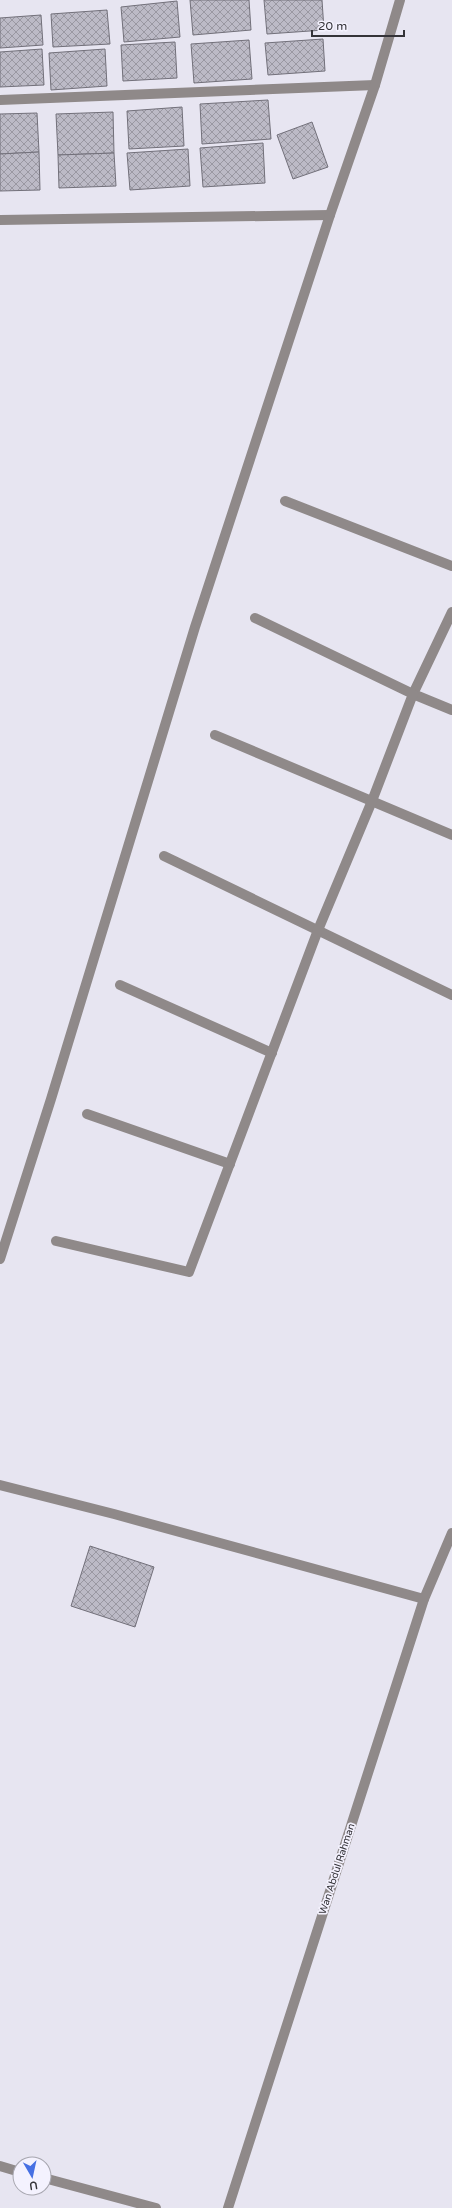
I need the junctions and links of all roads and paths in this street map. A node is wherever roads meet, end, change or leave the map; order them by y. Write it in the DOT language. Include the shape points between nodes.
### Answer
graph roads {
  1 [pos="400,0"];
  2 [pos="375,85"];
  3 [pos="0,100"];
  4 [pos="330,215"];
  5 [pos="0,220"];
  6 [pos="285,502"];
  7 [pos="452,566"];
  8 [pos="452,612"];
  9 [pos="255,618"];
  10 [pos="413,694"];
  11 [pos="452,710"];
  12 [pos="215,735"];
  13 [pos="372,801"];
  14 [pos="452,835"];
  15 [pos="164,856"];
  16 [pos="318,930"];
  17 [pos="120,985"];
  18 [pos="452,995"];
  19 [pos="272,1053"];
  20 [pos="87,1114"];
  21 [pos="230,1164"];
  22 [pos="56,1241"];
  23 [pos="0,1259"];
  24 [pos="0,1485"];
  25 [pos="452,1533"];
  26 [pos="424,1600"];
  27 [pos="0,2166"];
  28 [pos="12,2170"];
  29 [pos="52,2180"];
  30 [pos="156,2208"];
  31 [pos="228,2208"];
  1 -- 2 [label="street"];
  2 -- 3 [label="street"];
  2 -- 4 [label="street"];
  4 -- 5 [label="street"];
  4 -- 23 [label="street" via="193,634 54,1092"];
  6 -- 7 [label="street"];
  8 -- 10 [label="street"];
  9 -- 10 [label="street"];
  10 -- 11 [label="street"];
  10 -- 13 [label="street"];
  12 -- 13 [label="street"];
  13 -- 14 [label="street"];
  13 -- 16 [label="street"];
  15 -- 16 [label="street"];
  16 -- 18 [label="street"];
  16 -- 19 [label="street"];
  17 -- 19 [label="street"];
  19 -- 21 [label="street"];
  20 -- 21 [label="street"];
  21 -- 22 [label="street" via="190,1272"];
  24 -- 26 [label="street"];
  25 -- 26 [label="street, Wan Abdul Rahman"];
  26 -- 31 [label="street, Wan Abdul Rahman"];
  27 -- 28 [label="street"];
  29 -- 30 [label="street"];
}
